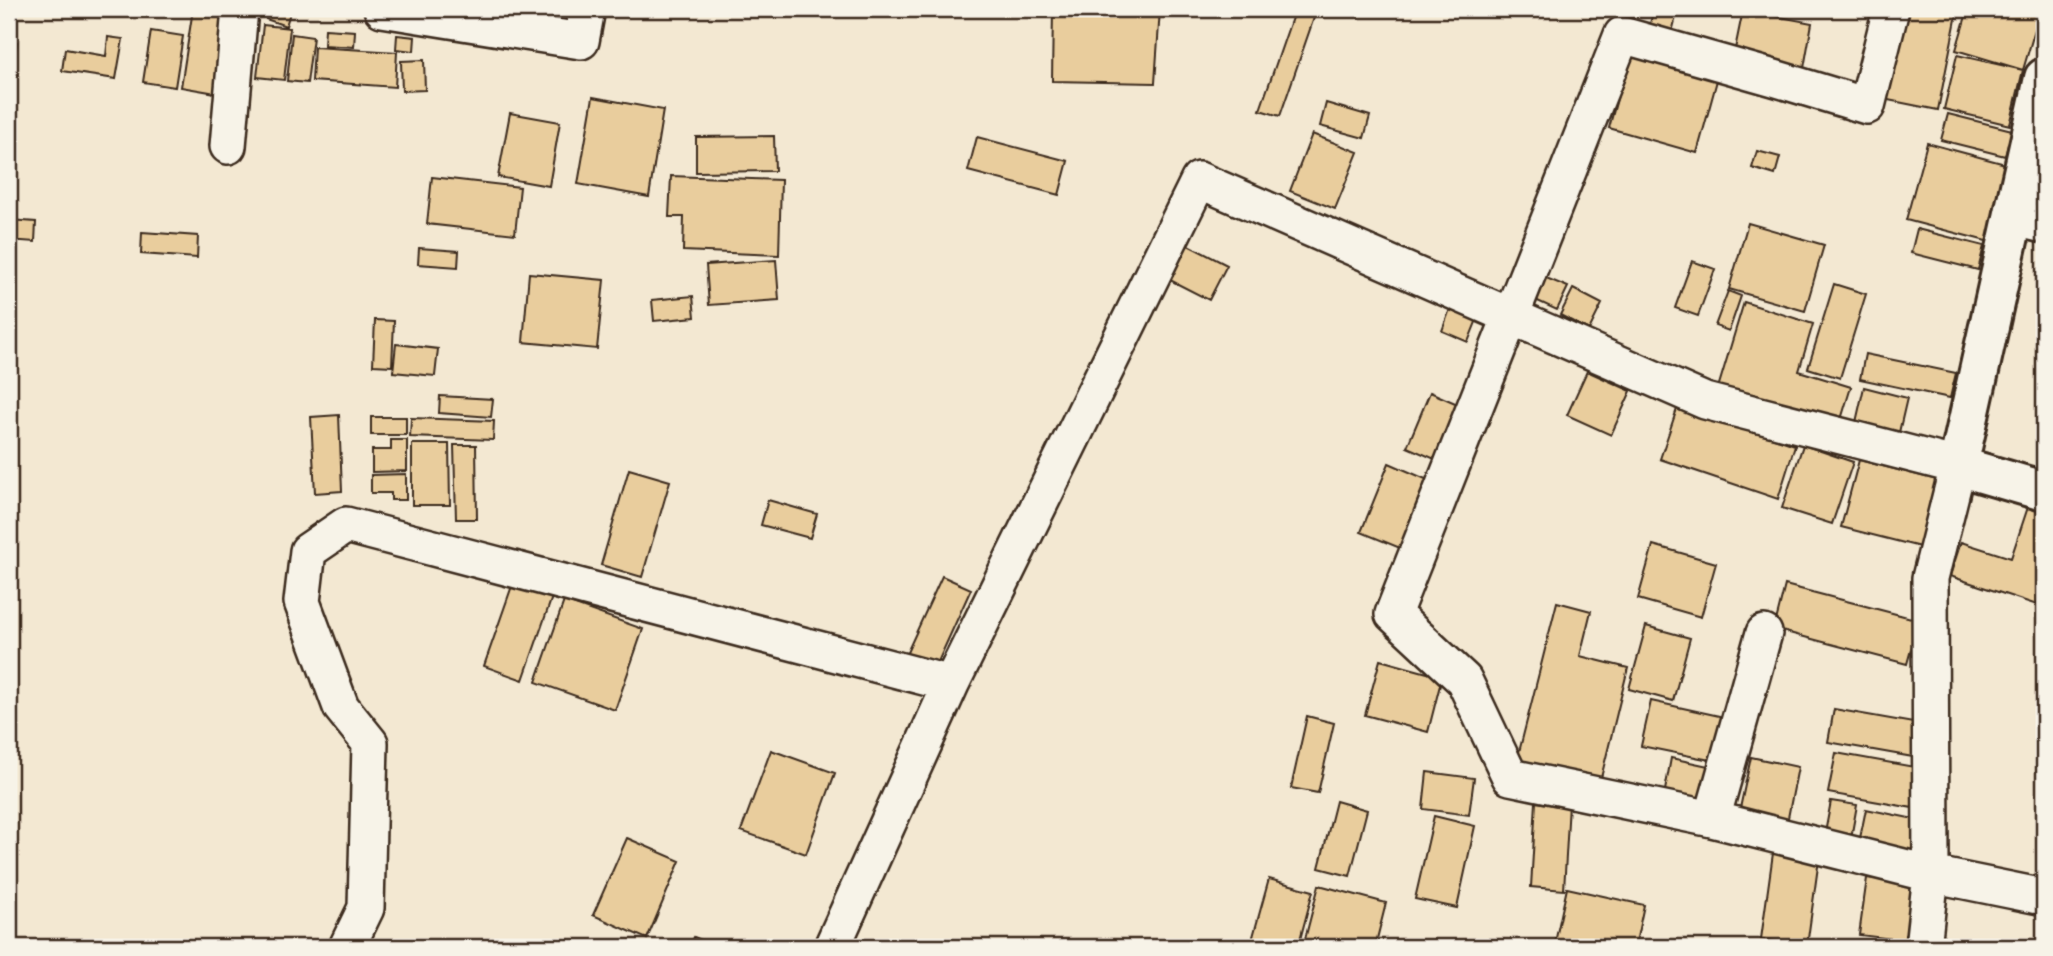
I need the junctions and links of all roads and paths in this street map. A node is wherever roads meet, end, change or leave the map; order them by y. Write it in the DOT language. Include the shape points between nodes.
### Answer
graph roads {
  1 [pos="240,9"];
  2 [pos="382,9"];
  3 [pos="587,9"];
  4 [pos="1891,9"];
  5 [pos="2044,78"];
  6 [pos="228,146"];
  7 [pos="2029,222"];
  8 [pos="1511,316"];
  9 [pos="1958,466"];
  10 [pos="2044,491"];
  11 [pos="1764,633"];
  12 [pos="951,684"];
  13 [pos="1712,819"];
  14 [pos="1931,874"];
  15 [pos="2044,897"];
  16 [pos="347,947"];
  17 [pos="832,947"];
  18 [pos="1923,947"];
  1 -- 6 [label="street"];
  2 -- 3 [label="street" via="580,41"];
  4 -- 8 [label="street" via="1867,106 1622,35"];
  5 -- 7 [label="street"];
  7 -- 9 [label="street"];
  8 -- 9 [label="street" via="1704,401"];
  8 -- 12 [label="street" via="1199,180"];
  8 -- 13 [label="street" via="1393,614 1464,680 1510,777"];
  9 -- 10 [label="street"];
  9 -- 14 [label="street" via="1930,578"];
  11 -- 13 [label="street"];
  12 -- 16 [label="street" via="346,525 308,551 302,602 341,706 370,743 366,908"];
  12 -- 17 [label="street"];
  13 -- 14 [label="street"];
  14 -- 15 [label="street"];
  14 -- 18 [label="street"];
}
